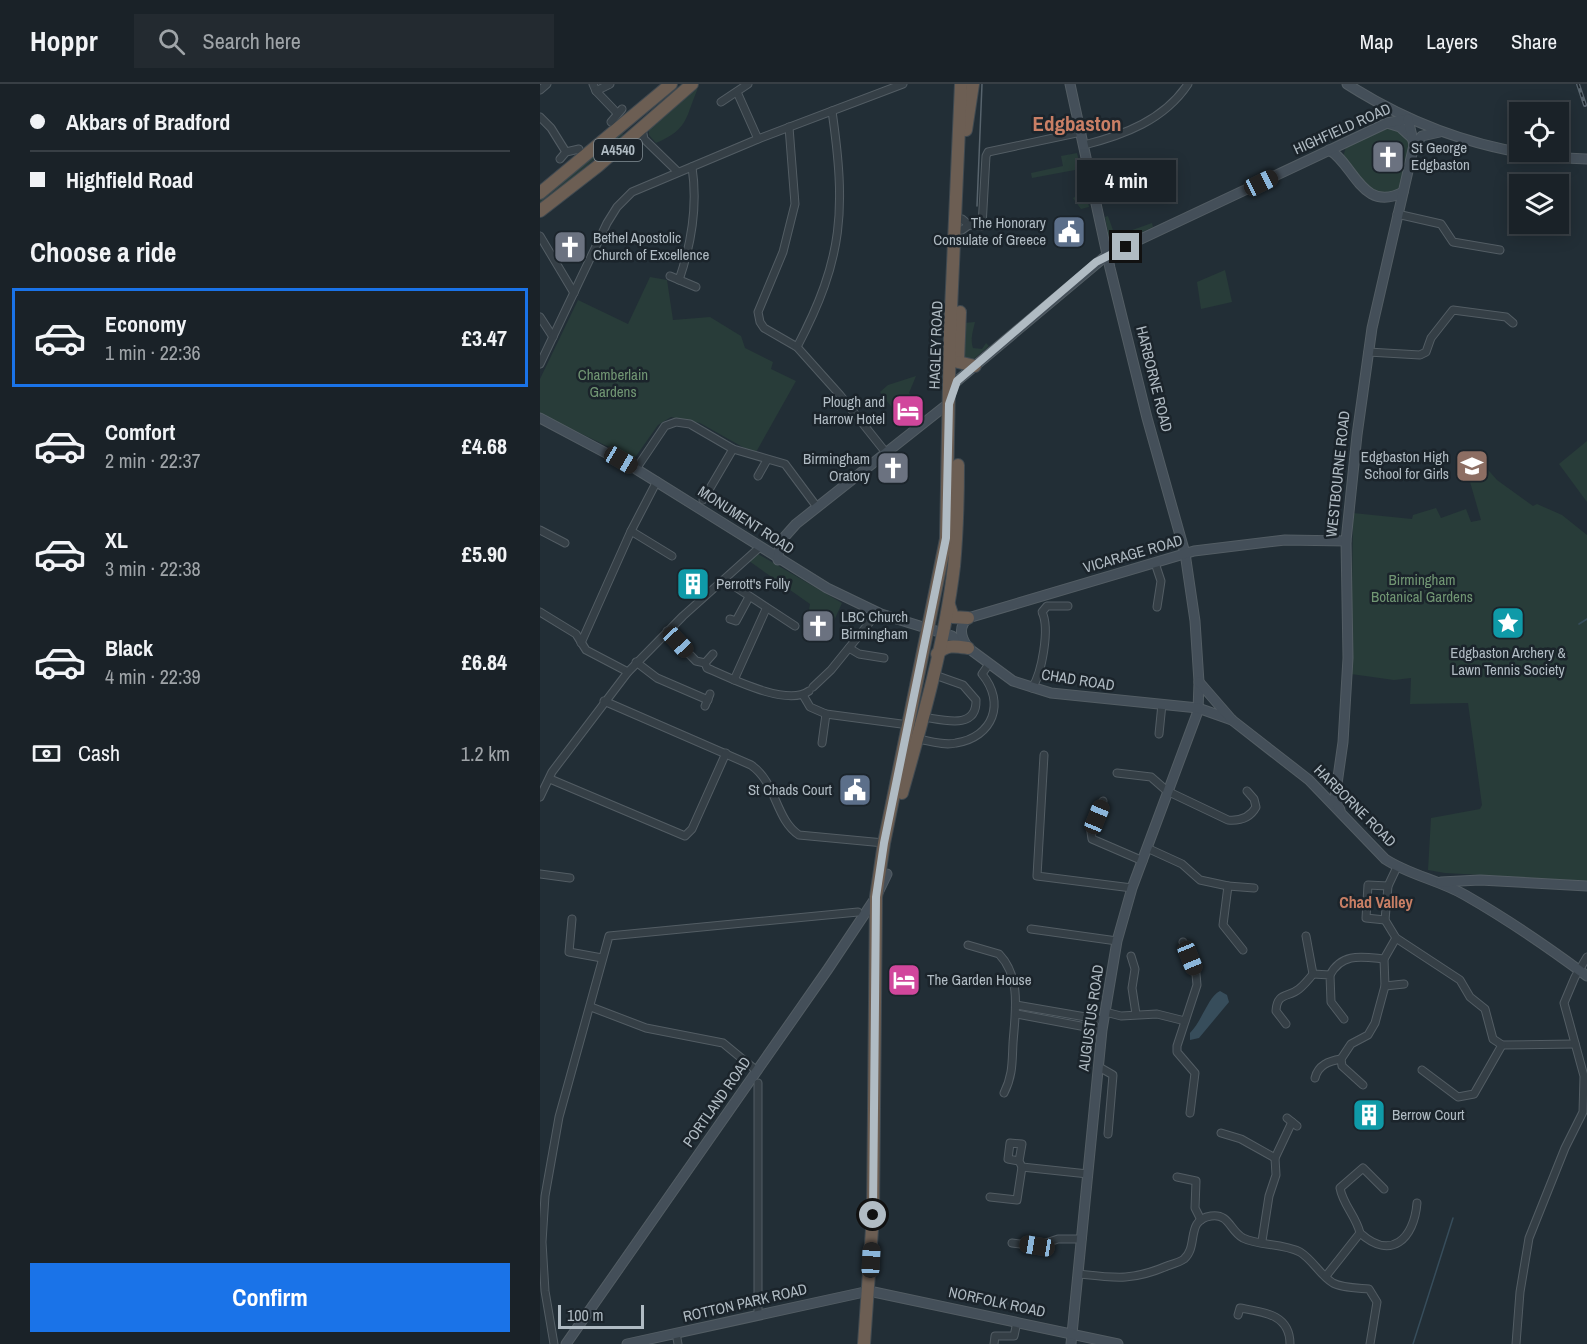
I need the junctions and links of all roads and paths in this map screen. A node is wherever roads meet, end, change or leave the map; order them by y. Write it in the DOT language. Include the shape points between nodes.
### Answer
graph roads {
  1 [pos="548,84"];
  2 [pos="610,84"];
  3 [pos="671,84"];
  4 [pos="692,84"];
  5 [pos="748,84"];
  6 [pos="903,84"];
  7 [pos="1070,84"];
  8 [pos="1188,84"];
  9 [pos="1347,84"];
  10 [pos="968,86"];
  11 [pos="595,88"];
  12 [pos="540,90"];
  13 [pos="737,92"];
  14 [pos="721,102"];
  15 [pos="832,111"];
  16 [pos="540,117"];
  17 [pos="1408,119"];
  18 [pos="611,122"];
  19 [pos="1386,123"];
  20 [pos="789,127"];
  21 [pos="642,129"];
  22 [pos="1082,132"];
  23 [pos="1442,132"];
  24 [pos="758,139"];
  25 [pos="1349,142"];
  26 [pos="1413,142"];
  27 [pos="1084,145"];
  28 [pos="579,149"];
  29 [pos="1329,150"];
  30 [pos="566,152"];
  31 [pos="560,159"];
  32 [pos="1341,159"];
  33 [pos="1587,159"];
  34 [pos="692,167"];
  35 [pos="678,172"];
  36 [pos="1403,192"];
  37 [pos="540,193"];
  38 [pos="540,211"];
  39 [pos="1397,214"];
  40 [pos="964,225"];
  41 [pos="545,238"];
  42 [pos="1500,250"];
  43 [pos="1107,255"];
  44 [pos="670,276"];
  45 [pos="679,279"];
  46 [pos="696,287"];
  47 [pos="574,294"];
  48 [pos="540,316"];
  49 [pos="1513,323"];
  50 [pos="553,337"];
  51 [pos="797,346"];
  52 [pos="1368,352"];
  53 [pos="958,362"];
  54 [pos="540,364"];
  55 [pos="975,366"];
  56 [pos="957,381"];
  57 [pos="953,402"];
  58 [pos="540,418"];
  59 [pos="733,449"];
  60 [pos="887,454"];
  61 [pos="767,460"];
  62 [pos="636,469"];
  63 [pos="758,476"];
  64 [pos="657,481"];
  65 [pos="703,500"];
  66 [pos="817,507"];
  67 [pos="540,530"];
  68 [pos="631,531"];
  69 [pos="951,538"];
  70 [pos="1346,541"];
  71 [pos="780,542"];
  72 [pos="566,543"];
  73 [pos="760,547"];
  74 [pos="661,550"];
  75 [pos="1185,554"];
  76 [pos="672,556"];
  77 [pos="655,558"];
  78 [pos="778,560"];
  79 [pos="1155,564"];
  80 [pos="725,580"];
  81 [pos="951,581"];
  82 [pos="748,597"];
  83 [pos="1040,597"];
  84 [pos="949,598"];
  85 [pos="1068,606"];
  86 [pos="1157,607"];
  87 [pos="766,609"];
  88 [pos="540,612"];
  89 [pos="878,612"];
  90 [pos="1042,612"];
  91 [pos="968,618"];
  92 [pos="730,619"];
  93 [pos="795,626"];
  94 [pos="928,630"];
  95 [pos="667,632"];
  96 [pos="942,632"];
  97 [pos="581,643"];
  98 [pos="849,648"];
  99 [pos="968,648"];
  100 [pos="713,654"];
  101 [pos="937,654"];
  102 [pos="884,658"];
  103 [pos="636,662"];
  104 [pos="705,663"];
  105 [pos="988,664"];
  106 [pos="628,672"];
  107 [pos="932,674"];
  108 [pos="734,680"];
  109 [pos="1199,682"];
  110 [pos="1032,688"];
  111 [pos="805,692"];
  112 [pos="708,700"];
  113 [pos="604,701"];
  114 [pos="1162,704"];
  115 [pos="1195,713"];
  116 [pos="826,714"];
  117 [pos="923,717"];
  118 [pos="1232,720"];
  119 [pos="909,724"];
  120 [pos="1159,734"];
  121 [pos="918,739"];
  122 [pos="822,743"];
  123 [pos="726,753"];
  124 [pos="1044,755"];
  125 [pos="1117,773"];
  126 [pos="550,779"];
  127 [pos="1167,790"];
  128 [pos="1247,791"];
  129 [pos="540,797"];
  130 [pos="1331,798"];
  131 [pos="1103,801"];
  132 [pos="884,843"];
  133 [pos="1147,848"];
  134 [pos="1143,861"];
  135 [pos="564,867"];
  136 [pos="1397,867"];
  137 [pos="540,874"];
  138 [pos="887,874"];
  139 [pos="1439,882"];
  140 [pos="1228,886"];
  141 [pos="1388,886"];
  142 [pos="1587,886"];
  143 [pos="1132,888"];
  144 [pos="1254,888"];
  145 [pos="876,897"];
  146 [pos="858,912"];
  147 [pos="572,919"];
  148 [pos="1385,920"];
  149 [pos="1030,929"];
  150 [pos="1306,936"];
  151 [pos="1396,938"];
  152 [pos="1117,941"];
  153 [pos="1183,942"];
  154 [pos="969,945"];
  155 [pos="1243,950"];
  156 [pos="1131,956"];
  157 [pos="1587,957"];
  158 [pos="602,958"];
  159 [pos="1384,959"];
  160 [pos="877,960"];
  161 [pos="1583,973"];
  162 [pos="1313,974"];
  163 [pos="1330,975"];
  164 [pos="1404,984"];
  165 [pos="1385,986"];
  166 [pos="1016,1005"];
  167 [pos="591,1007"];
  168 [pos="1017,1014"];
  169 [pos="1136,1014"];
  170 [pos="1344,1019"];
  171 [pos="1103,1021"];
  172 [pos="1185,1021"];
  173 [pos="1286,1024"];
  174 [pos="1575,1044"];
  175 [pos="1502,1045"];
  176 [pos="1341,1059"];
  177 [pos="1099,1067"];
  178 [pos="1422,1070"];
  179 [pos="757,1071"];
  180 [pos="1315,1078"];
  181 [pos="758,1083"];
  182 [pos="1363,1085"];
  183 [pos="1004,1093"];
  184 [pos="1190,1113"];
  185 [pos="1292,1122"];
  186 [pos="1221,1133"];
  187 [pos="1108,1134"];
  188 [pos="1275,1158"];
  189 [pos="1088,1174"];
  190 [pos="1177,1177"];
  191 [pos="1384,1189"];
  192 [pos="990,1197"];
  193 [pos="1417,1203"];
  194 [pos="1201,1220"];
  195 [pos="1360,1233"];
  196 [pos="1082,1239"];
  197 [pos="1262,1241"];
  198 [pos="1012,1243"];
  199 [pos="1078,1274"];
  200 [pos="1326,1276"];
  201 [pos="869,1291"];
  202 [pos="758,1314"];
  203 [pos="1238,1315"];
  204 [pos="1017,1322"];
  205 [pos="676,1333"];
  206 [pos="1074,1334"];
  207 [pos="554,1344"];
  208 [pos="566,1344"];
  209 [pos="627,1344"];
  210 [pos="678,1344"];
  211 [pos="864,1344"];
  212 [pos="994,1344"];
  213 [pos="1071,1344"];
  214 [pos="1118,1344"];
  215 [pos="1290,1344"];
  216 [pos="1370,1344"];
  217 [pos="1516,1344"];
  1 -- 12 [label="street"];
  2 -- 11 [label="street"];
  3 -- 37 [label="highway, A4540"];
  4 -- 21 [label="highway, A4540"];
  5 -- 13 [label="street"];
  6 -- 15 [label="street"];
  7 -- 22 [label="main road, HARBORNE ROAD"];
  8 -- 27 [label="street" via="1171,105 1150,120 1112,138"];
  9 -- 17 [label="main road"];
  10 -- 40 [label="highway, HAGLEY ROAD"];
  10 -- 57 [label="highway, HAGLEY ROAD"];
  11 -- 18 [label="street" via="619,111"];
  13 -- 14 [label="street"];
  13 -- 24 [label="street"];
  15 -- 20 [label="street"];
  15 -- 51 [label="street" via="841,171 838,238 826,285"];
  16 -- 30 [label="street"];
  17 -- 19 [label="main road, HIGHFIELD ROAD"];
  17 -- 23 [label="main road"];
  17 -- 26 [label="main road"];
  19 -- 25 [label="main road, HIGHFIELD ROAD"];
  19 -- 26 [label="main road" via="1400,127"];
  20 -- 24 [label="street"];
  20 -- 51 [label="street" via="795,204 791,226 758,316 764,328"];
  21 -- 35 [label="street" via="644,139"];
  21 -- 38 [label="highway, A4540"];
  22 -- 27 [label="main road, HARBORNE ROAD"];
  22 -- 40 [label="street" via="988,152 982,226"];
  23 -- 26 [label="main road"];
  23 -- 33 [label="main road" via="1519,153"];
  24 -- 34 [label="street"];
  25 -- 29 [label="main road, HIGHFIELD ROAD"];
  25 -- 32 [label="main road"];
  26 -- 36 [label="main road, WESTBOURNE ROAD"];
  27 -- 43 [label="main road, HARBORNE ROAD"];
  28 -- 30 [label="street"];
  29 -- 32 [label="main road"];
  29 -- 43 [label="main road, HIGHFIELD ROAD"];
  30 -- 31 [label="street"];
  32 -- 36 [label="main road" via="1351,176 1368,191 1390,198"];
  34 -- 35 [label="street"];
  34 -- 45 [label="street" via="695,213 689,251"];
  35 -- 47 [label="street" via="632,192 617,207"];
  36 -- 39 [label="main road, WESTBOURNE ROAD"];
  39 -- 42 [label="street" via="1442,224 1453,242"];
  39 -- 52 [label="main road, WESTBOURNE ROAD"];
  40 -- 53 [label="highway, HAGLEY ROAD"];
  41 -- 47 [label="street"];
  43 -- 55 [label="main road, HIGHFIELD ROAD"];
  43 -- 75 [label="main road, HARBORNE ROAD"];
  44 -- 45 [label="street"];
  45 -- 46 [label="street"];
  47 -- 50 [label="street"];
  48 -- 50 [label="street"];
  49 -- 52 [label="street" via="1506,317 1453,310 1420,355"];
  50 -- 54 [label="street"];
  51 -- 60 [label="street"];
  52 -- 70 [label="main road, WESTBOURNE ROAD"];
  53 -- 55 [label="highway"];
  53 -- 56 [label="highway, HAGLEY ROAD"];
  55 -- 56 [label="main road, HIGHFIELD ROAD"];
  56 -- 57 [label="highway, HAGLEY ROAD"];
  57 -- 60 [label="main road"];
  57 -- 69 [label="highway, HAGLEY ROAD"];
  58 -- 62 [label="main road, MONUMENT ROAD"];
  59 -- 61 [label="street"];
  59 -- 62 [label="street" via="697,427 673,422 663,428"];
  59 -- 65 [label="street"];
  60 -- 66 [label="main road"];
  61 -- 63 [label="street"];
  61 -- 66 [label="street" via="785,464"];
  62 -- 64 [label="main road, MONUMENT ROAD"];
  64 -- 68 [label="street"];
  64 -- 73 [label="main road, MONUMENT ROAD"];
  66 -- 71 [label="main road"];
  67 -- 72 [label="street"];
  68 -- 74 [label="street"];
  68 -- 97 [label="street"];
  69 -- 81 [label="highway, HAGLEY ROAD"];
  69 -- 94 [label="highway, HAGLEY ROAD"];
  70 -- 75 [label="main road, VICARAGE ROAD" via="1285,540"];
  70 -- 130 [label="main road, WESTBOURNE ROAD" via="1348,658 1343,742"];
  71 -- 73 [label="main road"];
  71 -- 78 [label="main road"];
  73 -- 78 [label="main road, MONUMENT ROAD"];
  73 -- 80 [label="street"];
  74 -- 76 [label="street"];
  74 -- 77 [label="street"];
  75 -- 79 [label="main road, VICARAGE ROAD"];
  75 -- 109 [label="main road, HARBORNE ROAD"];
  78 -- 89 [label="main road, MONUMENT ROAD"];
  79 -- 83 [label="main road, VICARAGE ROAD"];
  79 -- 86 [label="street" via="1161,581"];
  80 -- 82 [label="street"];
  80 -- 95 [label="street"];
  81 -- 84 [label="highway, HAGLEY ROAD"];
  81 -- 94 [label="highway"];
  82 -- 87 [label="street"];
  82 -- 92 [label="street" via="736,621"];
  83 -- 90 [label="street"];
  83 -- 91 [label="main road, VICARAGE ROAD"];
  84 -- 91 [label="highway" via="953,617"];
  84 -- 96 [label="highway, HAGLEY ROAD"];
  85 -- 90 [label="street" via="1047,606"];
  87 -- 93 [label="street"];
  87 -- 108 [label="street"];
  88 -- 97 [label="street" via="567,628"];
  89 -- 94 [label="main road, MONUMENT ROAD"];
  89 -- 98 [label="street"];
  90 -- 110 [label="street" via="1046,619 1040,670"];
  91 -- 99 [label="main road" via="961,632"];
  94 -- 96 [label="main road, MONUMENT ROAD"];
  94 -- 119 [label="highway, HAGLEY ROAD"];
  95 -- 103 [label="street"];
  95 -- 104 [label="street" via="696,660"];
  96 -- 99 [label="main road, CHAD ROAD"];
  96 -- 101 [label="highway, HAGLEY ROAD"];
  97 -- 106 [label="street" via="586,650"];
  98 -- 102 [label="street" via="859,654"];
  98 -- 111 [label="street" via="825,678"];
  99 -- 101 [label="highway" via="953,645"];
  99 -- 105 [label="main road, CHAD ROAD"];
  100 -- 104 [label="street"];
  101 -- 107 [label="highway, HAGLEY ROAD"];
  103 -- 106 [label="street"];
  103 -- 112 [label="street" via="657,678"];
  104 -- 108 [label="street" via="707,668"];
  105 -- 110 [label="main road, CHAD ROAD"];
  105 -- 121 [label="street" via="982,674 995,697 996,710 987,728 954,744"];
  106 -- 113 [label="street"];
  107 -- 117 [label="highway, HAGLEY ROAD"];
  107 -- 117 [label="street" via="963,685 976,700 976,708 968,720"];
  108 -- 111 [label="street" via="776,694"];
  109 -- 115 [label="main road, HARBORNE ROAD"];
  109 -- 118 [label="main road, HARBORNE ROAD"];
  110 -- 114 [label="main road, CHAD ROAD" via="1081,698"];
  111 -- 116 [label="street" via="810,707"];
  113 -- 123 [label="street"];
  113 -- 126 [label="street"];
  114 -- 115 [label="main road, CHAD ROAD"];
  114 -- 120 [label="street"];
  115 -- 118 [label="main road, HARBORNE ROAD"];
  115 -- 127 [label="main road, AUGUSTUS ROAD"];
  116 -- 119 [label="street"];
  116 -- 122 [label="street"];
  117 -- 119 [label="highway"];
  117 -- 121 [label="highway, HAGLEY ROAD"];
  118 -- 130 [label="main road, HARBORNE ROAD"];
  119 -- 132 [label="highway, HAGLEY ROAD"];
  121 -- 138 [label="highway, HAGLEY ROAD" via="898,808"];
  123 -- 126 [label="street" via="692,829 685,836"];
  123 -- 132 [label="street" via="761,772 789,825 799,835"];
  124 -- 143 [label="street" via="1036,876"];
  125 -- 127 [label="street" via="1151,777"];
  126 -- 129 [label="street"];
  127 -- 128 [label="street" via="1220,818 1236,820 1252,814 1256,807"];
  127 -- 133 [label="main road, AUGUSTUS ROAD"];
  130 -- 136 [label="main road, HARBORNE ROAD" via="1374,849"];
  131 -- 134 [label="street" via="1092,839"];
  132 -- 145 [label="highway, HAGLEY ROAD"];
  133 -- 134 [label="main road, AUGUSTUS ROAD"];
  133 -- 140 [label="street" via="1182,864 1200,880"];
  134 -- 143 [label="main road, AUGUSTUS ROAD"];
  135 -- 137 [label="street" via="566,878"];
  136 -- 139 [label="main road, HARBORNE ROAD"];
  136 -- 141 [label="street"];
  138 -- 145 [label="main road, PORTLAND ROAD"];
  138 -- 160 [label="highway, HAGLEY ROAD"];
  139 -- 142 [label="main road" via="1480,880"];
  139 -- 161 [label="main road, HARBORNE ROAD" via="1528,934"];
  140 -- 144 [label="street"];
  140 -- 155 [label="street" via="1223,925"];
  141 -- 148 [label="street"];
  141 -- 148 [label="street" via="1368,885 1366,918"];
  143 -- 152 [label="main road, AUGUSTUS ROAD"];
  145 -- 160 [label="highway, HAGLEY ROAD"];
  145 -- 179 [label="main road, PORTLAND ROAD"];
  146 -- 158 [label="street" via="614,934 606,940"];
  147 -- 158 [label="street" via="569,952"];
  148 -- 151 [label="street"];
  149 -- 152 [label="street"];
  150 -- 162 [label="street"];
  151 -- 159 [label="street"];
  151 -- 175 [label="street" via="1460,980 1470,997 1485,1009 1493,1038"];
  152 -- 171 [label="main road, AUGUSTUS ROAD"];
  153 -- 172 [label="street" via="1197,985"];
  154 -- 166 [label="street" via="1002,957"];
  156 -- 169 [label="street"];
  157 -- 161 [label="street"];
  158 -- 167 [label="street"];
  159 -- 163 [label="street" via="1351,957"];
  159 -- 165 [label="street"];
  160 -- 201 [label="highway, HAGLEY ROAD"];
  161 -- 174 [label="street" via="1564,1003"];
  162 -- 163 [label="street"];
  162 -- 173 [label="street" via="1298,990 1286,993 1276,1003 1276,1011"];
  163 -- 170 [label="street" via="1330,1002"];
  164 -- 165 [label="street"];
  165 -- 176 [label="street" via="1368,1035 1351,1044"];
  166 -- 168 [label="street"];
  166 -- 171 [label="street"];
  167 -- 179 [label="street" via="646,1028 723,1043"];
  167 -- 207 [label="street" via="559,1117 545,1196 542,1242"];
  168 -- 171 [label="street"];
  168 -- 183 [label="street" via="1014,1064"];
  169 -- 171 [label="street"];
  169 -- 172 [label="street"];
  171 -- 177 [label="main road, AUGUSTUS ROAD"];
  172 -- 184 [label="street" via="1177,1052 1195,1073"];
  174 -- 175 [label="street"];
  174 -- 217 [label="street" via="1584,1076 1583,1112 1529,1238"];
  175 -- 178 [label="street" via="1474,1094 1458,1097"];
  176 -- 180 [label="street" via="1317,1070"];
  176 -- 182 [label="street" via="1342,1066"];
  177 -- 187 [label="street" via="1113,1075"];
  177 -- 189 [label="main road, AUGUSTUS ROAD"];
  179 -- 208 [label="main road, PORTLAND ROAD"];
  181 -- 202 [label="street"];
  185 -- 188 [label="street"];
  186 -- 188 [label="street"];
  188 -- 197 [label="street" via="1276,1175"];
  189 -- 192 [label="street" via="1021,1164 1017,1200"];
  189 -- 196 [label="main road, AUGUSTUS ROAD"];
  190 -- 194 [label="street" via="1196,1181 1195,1208"];
  191 -- 195 [label="street" via="1363,1168 1341,1188"];
  193 -- 195 [label="street" via="1411,1227 1401,1242 1371,1244"];
  194 -- 197 [label="street" via="1220,1216 1240,1236"];
  194 -- 199 [label="street" via="1194,1226 1188,1253 1177,1262 1136,1278"];
  195 -- 200 [label="street"];
  196 -- 198 [label="street" via="1058,1239 1037,1246"];
  196 -- 199 [label="main road, AUGUSTUS ROAD"];
  197 -- 200 [label="street" via="1300,1253"];
  199 -- 206 [label="main road, AUGUSTUS ROAD"];
  200 -- 216 [label="street" via="1334,1284 1369,1289 1374,1295 1377,1302"];
  201 -- 202 [label="main road, ROTTON PARK ROAD"];
  201 -- 204 [label="main road, NORFOLK ROAD"];
  201 -- 211 [label="highway, HAGLEY ROAD"];
  202 -- 205 [label="main road, ROTTON PARK ROAD"];
  203 -- 215 [label="street" via="1240,1308 1277,1316 1287,1328"];
  204 -- 206 [label="main road, NORFOLK ROAD"];
  204 -- 212 [label="street" via="1014,1336 995,1336"];
  205 -- 209 [label="main road, ROTTON PARK ROAD"];
  205 -- 210 [label="street"];
  206 -- 213 [label="main road, AUGUSTUS ROAD"];
  206 -- 214 [label="main road, NORFOLK ROAD"];
}
